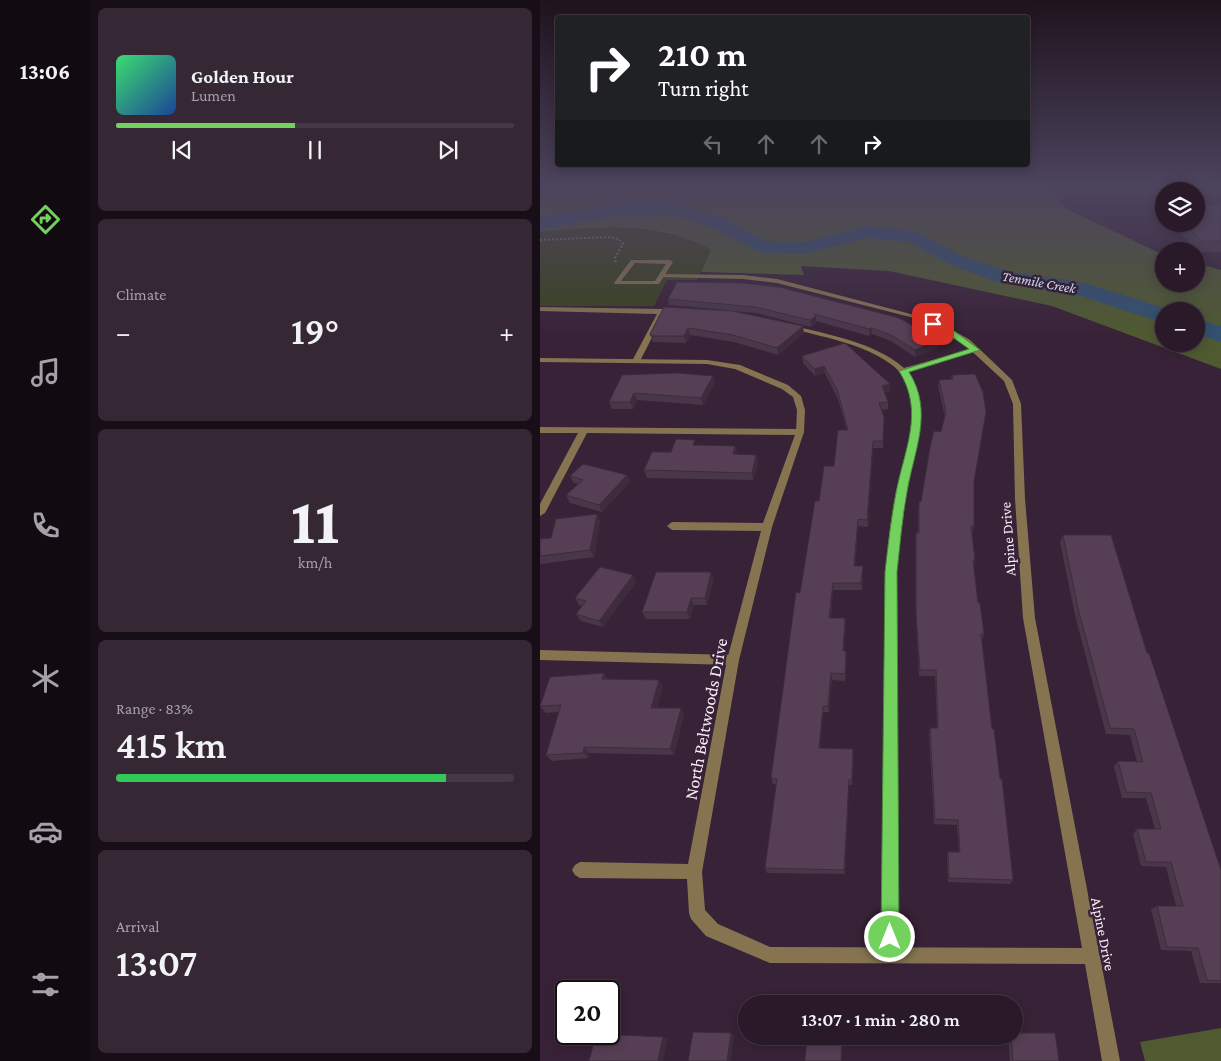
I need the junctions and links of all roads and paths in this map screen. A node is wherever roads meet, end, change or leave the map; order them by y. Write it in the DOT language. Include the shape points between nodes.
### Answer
graph roads {
  1 [pos="597,238"];
  2 [pos="612,238"];
  3 [pos="540,240"];
  4 [pos="629,267"];
  5 [pos="661,276"];
  6 [pos="540,309"];
  7 [pos="662,311"];
  8 [pos="689,312"];
  9 [pos="776,322"];
  10 [pos="976,350"];
  11 [pos="540,360"];
  12 [pos="636,361"];
  13 [pos="904,371"];
  14 [pos="540,430"];
  15 [pos="584,430"];
  16 [pos="800,432"];
  17 [pos="540,513"];
  18 [pos="672,526"];
  19 [pos="767,527"];
  20 [pos="540,655"];
  21 [pos="733,660"];
  22 [pos="580,870"];
  23 [pos="694,872"];
  24 [pos="890,955"];
  25 [pos="1092,956"];
  26 [pos="1111,1061"];
  1 -- 3 [label="path"];
  2 -- 4 [label="path" via="623,244 614,262"];
  4 -- 5 [label="street" via="633,261 670,262"];
  4 -- 5 [label="street, Alpine Drive" via="617,283 657,283"];
  5 -- 10 [label="street, Alpine Drive" via="743,277 812,289 920,318 947,329"];
  6 -- 7 [label="street"];
  7 -- 8 [label="street"];
  7 -- 12 [label="street"];
  9 -- 13 [label="street" via="871,351"];
  10 -- 13 [label="street"];
  10 -- 25 [label="street, Alpine Drive" via="1008,380 1017,404 1028,618"];
  11 -- 12 [label="street, North Beltwoods Drive"];
  12 -- 16 [label="street, North Beltwoods Drive" via="708,362 738,367 762,376 797,396 801,410"];
  13 -- 24 [label="street" via="916,399 918,415 896,519 891,572"];
  14 -- 15 [label="street"];
  15 -- 16 [label="street"];
  15 -- 17 [label="street"];
  16 -- 19 [label="street, North Beltwoods Drive"];
  18 -- 19 [label="street"];
  19 -- 21 [label="street, North Beltwoods Drive"];
  20 -- 21 [label="street"];
  21 -- 23 [label="street, North Beltwoods Drive"];
  22 -- 23 [label="street"];
  23 -- 24 [label="street, North Beltwoods Drive" via="697,913 712,930 770,955"];
  24 -- 25 [label="street, North Beltwoods Drive"];
  25 -- 26 [label="street, Alpine Drive"];
}
